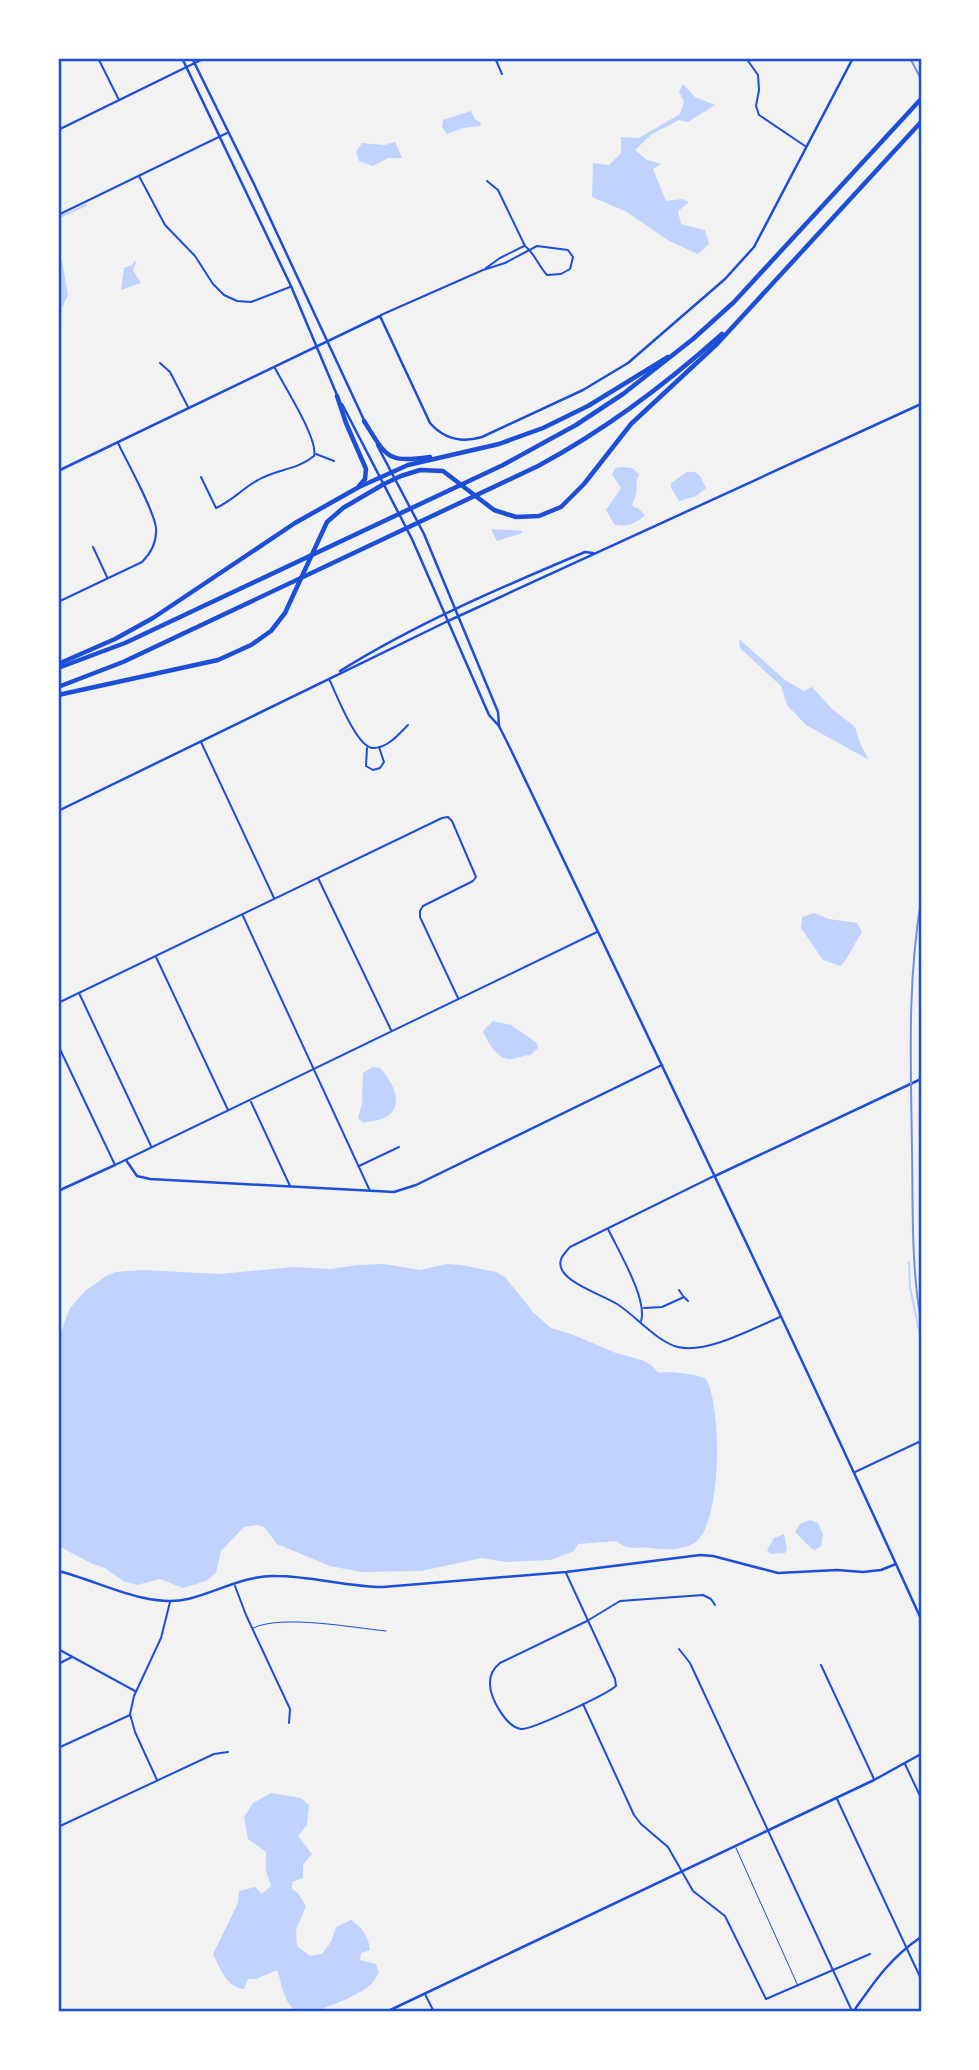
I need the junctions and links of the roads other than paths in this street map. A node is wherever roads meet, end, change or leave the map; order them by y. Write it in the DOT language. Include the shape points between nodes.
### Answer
graph roads {
  1 [pos="98,58"];
  2 [pos="182,58"];
  3 [pos="192,58"];
  4 [pos="205,58"];
  5 [pos="495,58"];
  6 [pos="746,58"];
  7 [pos="853,58"];
  8 [pos="194,63"];
  9 [pos="186,67"];
  10 [pos="502,74"];
  11 [pos="921,99"];
  12 [pos="119,100"];
  13 [pos="921,122"];
  14 [pos="58,130"];
  15 [pos="229,133"];
  16 [pos="219,137"];
  17 [pos="807,147"];
  18 [pos="139,176"];
  19 [pos="487,181"];
  20 [pos="58,215"];
  21 [pos="525,246"];
  22 [pos="528,249"];
  23 [pos="483,270"];
  24 [pos="290,286"];
  25 [pos="755,301"];
  26 [pos="380,316"];
  27 [pos="326,342"];
  28 [pos="686,345"];
  29 [pos="316,346"];
  30 [pos="160,363"];
  31 [pos="275,367"];
  32 [pos="337,396"];
  33 [pos="921,404"];
  34 [pos="188,408"];
  35 [pos="364,421"];
  36 [pos="118,442"];
  37 [pos="315,454"];
  38 [pos="448,455"];
  39 [pos="334,460"];
  40 [pos="58,471"];
  41 [pos="391,471"];
  42 [pos="201,477"];
  43 [pos="380,477"];
  44 [pos="396,479"];
  45 [pos="384,484"];
  46 [pos="359,487"];
  47 [pos="93,547"];
  48 [pos="594,554"];
  49 [pos="108,578"];
  50 [pos="58,602"];
  51 [pos="456,609"];
  52 [pos="445,614"];
  53 [pos="460,617"];
  54 [pos="448,621"];
  55 [pos="58,666"];
  56 [pos="329,678"];
  57 [pos="58,687"];
  58 [pos="58,695"];
  59 [pos="408,725"];
  60 [pos="499,726"];
  61 [pos="201,742"];
  62 [pos="367,747"];
  63 [pos="378,747"];
  64 [pos="58,811"];
  65 [pos="318,877"];
  66 [pos="274,899"];
  67 [pos="242,915"];
  68 [pos="598,932"];
  69 [pos="156,957"];
  70 [pos="79,993"];
  71 [pos="459,999"];
  72 [pos="58,1003"];
  73 [pos="392,1031"];
  74 [pos="58,1045"];
  75 [pos="662,1065"];
  76 [pos="313,1069"];
  77 [pos="921,1079"];
  78 [pos="250,1101"];
  79 [pos="228,1111"];
  80 [pos="152,1147"];
  81 [pos="399,1147"];
  82 [pos="126,1160"];
  83 [pos="115,1165"];
  84 [pos="359,1166"];
  85 [pos="715,1176"];
  86 [pos="291,1187"];
  87 [pos="58,1191"];
  88 [pos="370,1192"];
  89 [pos="607,1227"];
  90 [pos="679,1290"];
  91 [pos="684,1297"];
  92 [pos="688,1301"];
  93 [pos="643,1308"];
  94 [pos="780,1317"];
  95 [pos="641,1321"];
  96 [pos="921,1441"];
  97 [pos="855,1472"];
  98 [pos="896,1564"];
  99 [pos="58,1571"];
  100 [pos="566,1572"];
  101 [pos="234,1584"];
  102 [pos="170,1601"];
  103 [pos="715,1605"];
  104 [pos="921,1619"];
  105 [pos="587,1621"];
  106 [pos="252,1628"];
  107 [pos="386,1631"];
  108 [pos="58,1649"];
  109 [pos="679,1649"];
  110 [pos="72,1657"];
  111 [pos="58,1664"];
  112 [pos="821,1665"];
  113 [pos="136,1692"];
  114 [pos="583,1703"];
  115 [pos="131,1714"];
  116 [pos="289,1723"];
  117 [pos="58,1748"];
  118 [pos="228,1752"];
  119 [pos="921,1754"];
  120 [pos="905,1763"];
  121 [pos="157,1780"];
  122 [pos="874,1780"];
  123 [pos="836,1798"];
  124 [pos="921,1798"];
  125 [pos="58,1826"];
  126 [pos="768,1830"];
  127 [pos="735,1846"];
  128 [pos="683,1871"];
  129 [pos="921,1937"];
  130 [pos="906,1947"];
  131 [pos="870,1954"];
  132 [pos="833,1970"];
  133 [pos="921,1979"];
  134 [pos="798,1986"];
  135 [pos="425,1993"];
  136 [pos="386,2012"];
  137 [pos="434,2012"];
  138 [pos="853,2012"];
  1 -- 12 [label="street"];
  2 -- 9 [label="street"];
  3 -- 8 [label="street"];
  4 -- 8 [label="street"];
  5 -- 10 [label="street"];
  6 -- 17 [label="street" via="759,82 757,111"];
  7 -- 17 [label="street"];
  8 -- 9 [label="street"];
  8 -- 15 [label="street"];
  9 -- 12 [label="street"];
  9 -- 16 [label="street"];
  11 -- 28 [label="highway" via="753,282"];
  12 -- 14 [label="street"];
  13 -- 25 [label="highway"];
  15 -- 16 [label="street"];
  15 -- 27 [label="street"];
  16 -- 18 [label="street"];
  16 -- 24 [label="street"];
  17 -- 26 [label="street" via="762,235 725,279 614,373 482,436 464,441 432,426"];
  18 -- 20 [label="street"];
  18 -- 24 [label="street" via="165,225 224,295 251,302"];
  19 -- 21 [label="street" via="498,190"];
  21 -- 22 [label="street"];
  21 -- 23 [label="street"];
  22 -- 22 [label="street" via="547,275 561,274 573,264 568,250 545,245"];
  22 -- 23 [label="street"];
  23 -- 26 [label="street"];
  24 -- 29 [label="street"];
  25 -- 44 [label="highway" via="717,344 631,424 566,503 551,512 527,518 505,515 443,471 420,470"];
  25 -- 57 [label="highway" via="676,375 559,454 136,656"];
  26 -- 27 [label="street"];
  27 -- 29 [label="street"];
  27 -- 35 [label="street"];
  28 -- 38 [label="highway" via="557,422 499,444"];
  28 -- 55 [label="highway" via="602,408 520,456 137,637"];
  29 -- 31 [label="street"];
  29 -- 32 [label="street"];
  30 -- 34 [label="street" via="170,372"];
  31 -- 34 [label="street"];
  31 -- 37 [label="street" via="301,415"];
  32 -- 43 [label="street"];
  32 -- 46 [label="highway" via="366,469"];
  33 -- 48 [label="street"];
  34 -- 36 [label="street"];
  35 -- 38 [label="highway" via="388,455 398,460"];
  35 -- 41 [label="street"];
  36 -- 40 [label="street"];
  36 -- 49 [label="street" via="156,528 149,555"];
  37 -- 39 [label="street"];
  37 -- 42 [label="street" via="296,468 257,480 216,508"];
  38 -- 41 [label="highway"];
  41 -- 43 [label="highway"];
  41 -- 44 [label="street"];
  43 -- 45 [label="street"];
  43 -- 46 [label="highway"];
  44 -- 45 [label="highway"];
  44 -- 51 [label="street"];
  45 -- 52 [label="street"];
  45 -- 58 [label="highway" via="342,509 322,528 285,613 271,631 251,645 232,655"];
  46 -- 55 [label="highway" via="295,523 153,618"];
  47 -- 49 [label="street"];
  48 -- 51 [label="street" via="585,552"];
  48 -- 53 [label="street"];
  49 -- 50 [label="street"];
  51 -- 52 [label="street"];
  51 -- 53 [label="street"];
  52 -- 54 [label="street"];
  52 -- 56 [label="street"];
  53 -- 54 [label="street"];
  53 -- 60 [label="street" via="498,712"];
  54 -- 56 [label="street"];
  54 -- 60 [label="street" via="489,716"];
  56 -- 61 [label="street"];
  56 -- 62 [label="street"];
  59 -- 63 [label="street"];
  60 -- 68 [label="street"];
  61 -- 64 [label="street"];
  61 -- 66 [label="street"];
  62 -- 63 [label="street"];
  62 -- 63 [label="street" via="366,766 373,770 384,762"];
  65 -- 66 [label="street"];
  65 -- 71 [label="street" via="448,817 476,877 423,906 420,917"];
  65 -- 73 [label="street"];
  66 -- 67 [label="street"];
  67 -- 69 [label="street"];
  67 -- 76 [label="street"];
  68 -- 71 [label="street"];
  68 -- 75 [label="street"];
  69 -- 70 [label="street"];
  69 -- 79 [label="street"];
  70 -- 72 [label="street"];
  70 -- 80 [label="street"];
  71 -- 73 [label="street"];
  73 -- 76 [label="street"];
  74 -- 83 [label="street"];
  75 -- 85 [label="street"];
  75 -- 88 [label="street" via="416,1185 394,1192"];
  76 -- 78 [label="street"];
  76 -- 84 [label="street"];
  77 -- 85 [label="street"];
  78 -- 79 [label="street"];
  78 -- 86 [label="street"];
  79 -- 80 [label="street"];
  80 -- 82 [label="street"];
  81 -- 84 [label="street"];
  82 -- 83 [label="street"];
  82 -- 86 [label="street" via="137,1176 150,1179"];
  83 -- 87 [label="street"];
  84 -- 88 [label="street"];
  85 -- 89 [label="street"];
  85 -- 94 [label="street"];
  86 -- 88 [label="street"];
  89 -- 93 [label="street"];
  89 -- 95 [label="street" via="570,1247 560,1265 570,1279"];
  90 -- 91 [label="street"];
  91 -- 92 [label="street"];
  91 -- 93 [label="street" via="662,1307"];
  93 -- 95 [label="street"];
  94 -- 95 [label="street" via="721,1341 687,1348 668,1343"];
  94 -- 97 [label="street"];
  96 -- 97 [label="street"];
  97 -- 98 [label="street"];
  98 -- 100 [label="street" via="863,1572 778,1573 699,1555"];
  98 -- 104 [label="street"];
  99 -- 102 [label="street" via="114,1590"];
  100 -- 101 [label="street" via="383,1587 274,1576"];
  100 -- 105 [label="street"];
  101 -- 102 [label="street"];
  101 -- 106 [label="street"];
  102 -- 113 [label="street" via="155,1653"];
  103 -- 105 [label="street" via="703,1595 625,1600"];
  105 -- 114 [label="street" via="616,1686"];
  105 -- 114 [label="street" via="503,1661 492,1671 490,1682 503,1716 518,1728 534,1727"];
  106 -- 107 [label="lane" via="293,1623"];
  106 -- 116 [label="street" via="290,1709"];
  108 -- 110 [label="street"];
  109 -- 126 [label="street" via="690,1663"];
  110 -- 111 [label="street"];
  110 -- 113 [label="street"];
  112 -- 122 [label="street"];
  113 -- 115 [label="street"];
  114 -- 128 [label="street" via="634,1815 668,1847"];
  115 -- 117 [label="street"];
  115 -- 121 [label="street"];
  118 -- 121 [label="street"];
  119 -- 120 [label="street"];
  120 -- 122 [label="street"];
  120 -- 124 [label="street"];
  121 -- 125 [label="street"];
  122 -- 123 [label="street"];
  123 -- 126 [label="street"];
  123 -- 130 [label="street"];
  126 -- 127 [label="street"];
  126 -- 132 [label="street"];
  127 -- 128 [label="street"];
  127 -- 134 [label="lane"];
  128 -- 134 [label="street" via="693,1891 725,1916 766,1999"];
  128 -- 135 [label="street"];
  129 -- 130 [label="street"];
  130 -- 133 [label="street"];
  130 -- 138 [label="street"];
  131 -- 132 [label="street"];
  132 -- 134 [label="street"];
  132 -- 138 [label="street"];
  135 -- 136 [label="street"];
  135 -- 137 [label="street"];
}
